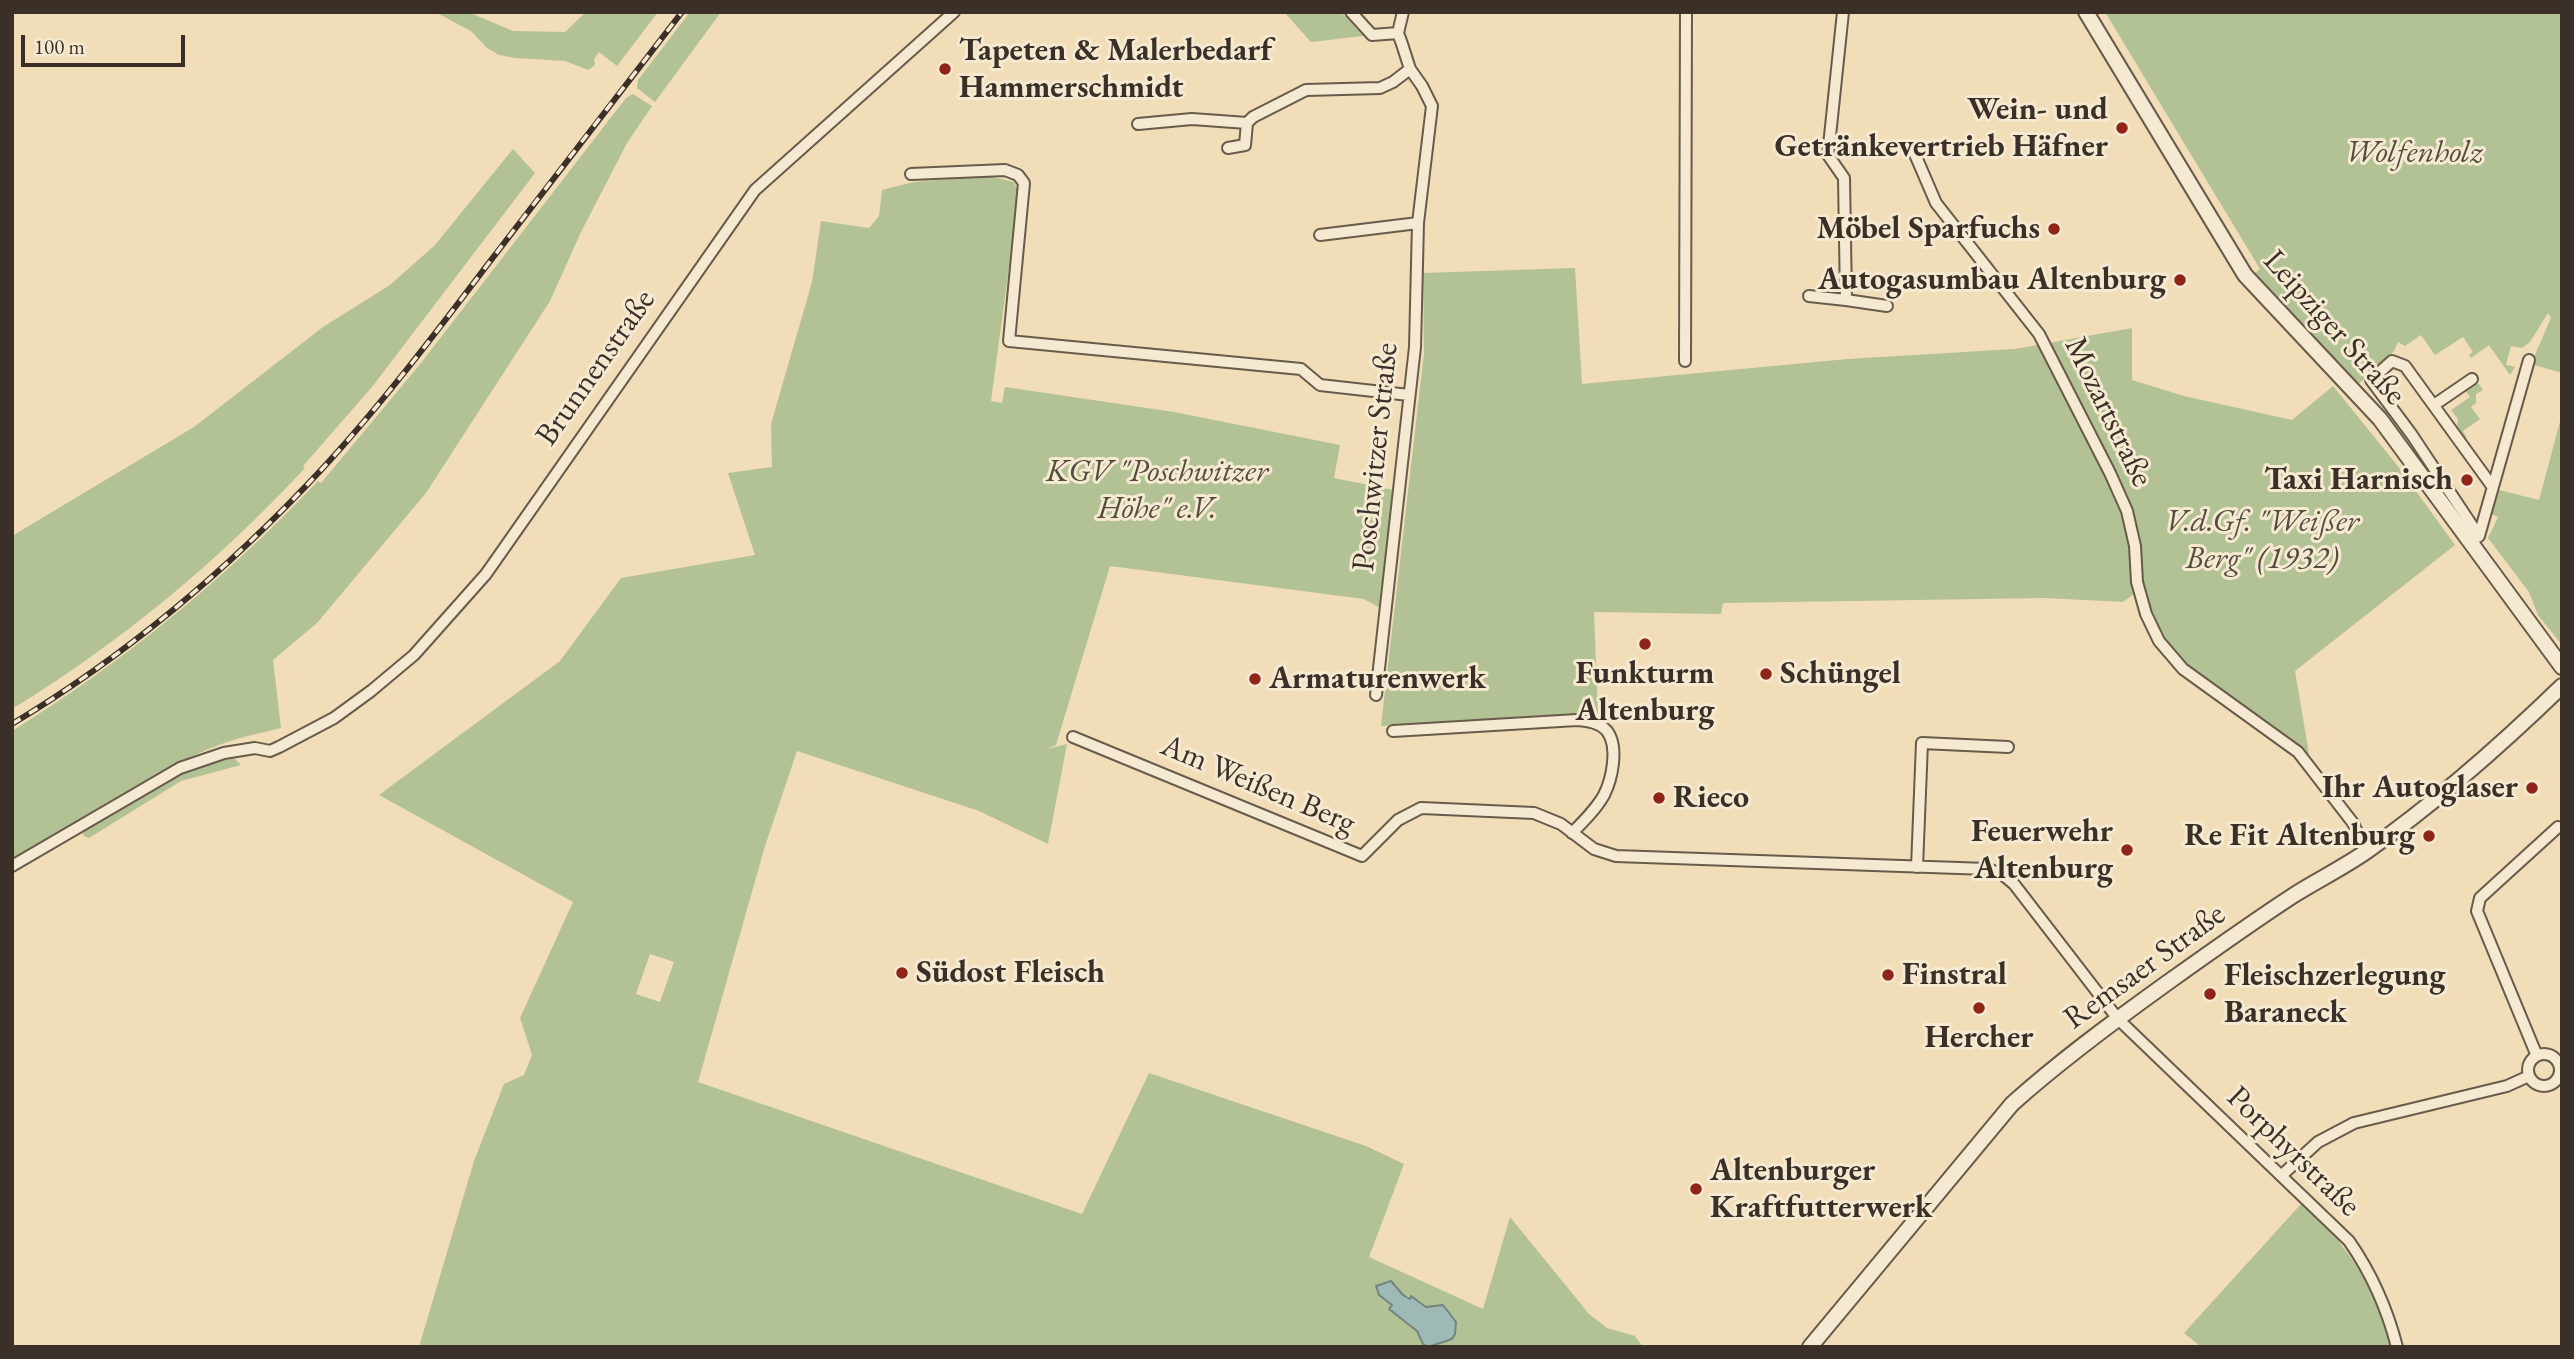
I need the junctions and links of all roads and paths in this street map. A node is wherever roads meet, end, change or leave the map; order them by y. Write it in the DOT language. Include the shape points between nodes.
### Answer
graph roads {
  1 [pos="954,12"];
  2 [pos="1351,12"];
  3 [pos="1402,12"];
  4 [pos="1686,12"];
  5 [pos="1843,12"];
  6 [pos="2086,12"];
  7 [pos="1398,33"];
  8 [pos="1410,69"];
  9 [pos="1247,123"];
  10 [pos="1138,124"];
  11 [pos="1228,148"];
  12 [pos="1914,152"];
  13 [pos="911,174"];
  14 [pos="1418,223"];
  15 [pos="1320,235"];
  16 [pos="1809,296"];
  17 [pos="1846,300"];
  18 [pos="1887,306"];
  19 [pos="2529,360"];
  20 [pos="1685,361"];
  21 [pos="2472,379"];
  22 [pos="1409,395"];
  23 [pos="2434,405"];
  24 [pos="2492,486"];
  25 [pos="2475,538"];
  26 [pos="2562,667"];
  27 [pos="2562,686"];
  28 [pos="1376,695"];
  29 [pos="1393,731"];
  30 [pos="1073,737"];
  31 [pos="2008,747"];
  32 [pos="2562,828"];
  33 [pos="1572,833"];
  34 [pos="2366,852"];
  35 [pos="12,866"];
  36 [pos="1917,867"];
  37 [pos="2118,1019"];
  38 [pos="2537,1056"];
  39 [pos="2559,1056"];
  40 [pos="2529,1076"];
  41 [pos="2559,1082"];
  42 [pos="2282,1175"];
  43 [pos="1810,1347"];
  44 [pos="2398,1347"];
  1 -- 35 [label="street, Brunnenstraße" via="755,190 486,574 414,655 334,718 279,747 224,753 180,768"];
  2 -- 7 [label="street" via="1372,35"];
  3 -- 7 [label="street, Poschwitzer Straße"];
  4 -- 20 [label="street"];
  5 -- 17 [label="street" via="1828,155 1844,178"];
  6 -- 25 [label="street, Leipziger Straße" via="2245,275 2380,419"];
  7 -- 8 [label="street, Poschwitzer Straße"];
  8 -- 9 [label="street" via="1380,88 1306,90"];
  8 -- 14 [label="street, Poschwitzer Straße" via="1432,106"];
  9 -- 10 [label="street" via="1192,119"];
  9 -- 11 [label="street" via="1245,145"];
  12 -- 34 [label="street, Mozartstraße" via="1936,204 2039,334 2104,461 2127,511 2137,582 2159,641 2183,669 2298,752 2353,823"];
  13 -- 22 [label="street" via="1005,170 1018,174 1024,183 1009,341 1301,369 1320,385"];
  14 -- 15 [label="street"];
  14 -- 22 [label="street, Poschwitzer Straße"];
  16 -- 17 [label="street"];
  17 -- 18 [label="street"];
  19 -- 24 [label="street"];
  21 -- 23 [label="street, Leipziger Straße"];
  22 -- 28 [label="street, Poschwitzer Straße"];
  23 -- 24 [label="street, Leipziger Straße"];
  23 -- 25 [label="street, Leipziger Straße" via="2399,362 2392,360 2371,380 2412,435"];
  24 -- 25 [label="street"];
  25 -- 26 [label="street, Leipziger Straße"];
  27 -- 34 [label="street, Remsaer Straße" via="2474,769"];
  29 -- 33 [label="street" via="1577,720 1601,727 1611,743 1609,784"];
  30 -- 33 [label="street, Am Weißen Berg" via="1362,856 1398,820 1421,808 1534,813"];
  31 -- 36 [label="street" via="1922,743"];
  32 -- 38 [label="street" via="2477,904"];
  33 -- 36 [label="street, Am Weißen Berg" via="1594,849 1616,856"];
  34 -- 37 [label="street, Remsaer Straße" via="2294,895"];
  36 -- 37 [label="street, Am Weißen Berg" via="1987,869 2002,874"];
  37 -- 42 [label="street, Porphyrstraße"];
  37 -- 43 [label="street, Remsaer Straße" via="2012,1104"];
  38 -- 39 [label="street"];
  38 -- 40 [label="street" via="2530,1062"];
  39 -- 41 [label="street"];
  40 -- 41 [label="street" via="2542,1087"];
  40 -- 42 [label="street" via="2507,1086 2354,1123 2318,1142"];
  42 -- 44 [label="street, Porphyrstraße" via="2349,1241 2386,1308"];
}
